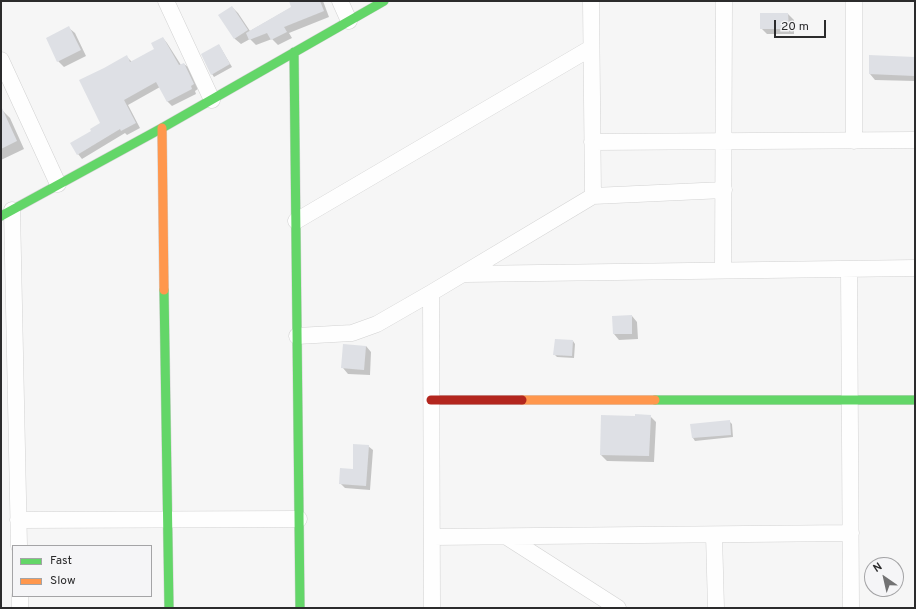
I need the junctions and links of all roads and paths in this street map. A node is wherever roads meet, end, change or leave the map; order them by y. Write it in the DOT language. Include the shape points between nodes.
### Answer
graph roads {
  1 [pos="166,1"];
  2 [pos="340,1"];
  3 [pos="384,1"];
  4 [pos="591,1"];
  5 [pos="724,1"];
  6 [pos="854,1"];
  7 [pos="349,21"];
  8 [pos="591,48"];
  9 [pos="294,52"];
  10 [pos="1,60"];
  11 [pos="212,100"];
  12 [pos="162,128"];
  13 [pos="915,140"];
  14 [pos="724,141"];
  15 [pos="854,141"];
  16 [pos="592,142"];
  17 [pos="58,184"];
  18 [pos="724,190"];
  19 [pos="593,196"];
  20 [pos="6,213"];
  21 [pos="296,221"];
  22 [pos="915,268"];
  23 [pos="849,269"];
  24 [pos="724,270"];
  25 [pos="463,274"];
  26 [pos="431,294"];
  27 [pos="297,336"];
  28 [pos="431,400"];
  29 [pos="850,400"];
  30 [pos="915,400"];
  31 [pos="299,519"];
  32 [pos="18,520"];
  33 [pos="168,520"];
  34 [pos="851,533"];
  35 [pos="714,535"];
  36 [pos="432,537"];
  37 [pos="507,537"];
  38 [pos="19,545"];
  39 [pos="20,597"];
  40 [pos="20,608"];
  41 [pos="169,608"];
  42 [pos="300,608"];
  43 [pos="432,608"];
  44 [pos="618,608"];
  45 [pos="716,608"];
  46 [pos="851,608"];
  1 -- 11 [label="street"];
  2 -- 7 [label="street"];
  3 -- 7 [label="street"];
  4 -- 8 [label="street"];
  5 -- 14 [label="street"];
  6 -- 15 [label="street"];
  7 -- 9 [label="street"];
  8 -- 16 [label="street"];
  8 -- 21 [label="street"];
  9 -- 11 [label="street"];
  9 -- 21 [label="street"];
  10 -- 17 [label="street"];
  11 -- 12 [label="street"];
  12 -- 17 [label="street"];
  12 -- 33 [label="street"];
  13 -- 15 [label="street"];
  14 -- 15 [label="street"];
  14 -- 16 [label="street"];
  14 -- 18 [label="street"];
  16 -- 19 [label="street"];
  17 -- 20 [label="street"];
  18 -- 19 [label="street"];
  18 -- 24 [label="street"];
  19 -- 25 [label="street"];
  20 -- 32 [label="street"];
  21 -- 27 [label="street"];
  22 -- 23 [label="street"];
  23 -- 24 [label="street"];
  23 -- 29 [label="street"];
  24 -- 25 [label="street"];
  25 -- 26 [label="street"];
  26 -- 27 [label="street" via="364,330"];
  26 -- 28 [label="street"];
  27 -- 31 [label="street"];
  28 -- 29 [label="street"];
  28 -- 36 [label="street"];
  29 -- 30 [label="street"];
  29 -- 34 [label="street"];
  31 -- 33 [label="street"];
  31 -- 42 [label="street"];
  32 -- 33 [label="street"];
  32 -- 38 [label="street"];
  33 -- 41 [label="street"];
  34 -- 35 [label="street"];
  34 -- 46 [label="street"];
  35 -- 37 [label="street"];
  35 -- 45 [label="street"];
  36 -- 37 [label="street"];
  36 -- 43 [label="street"];
  37 -- 44 [label="street"];
  39 -- 40 [label="street"];
}
